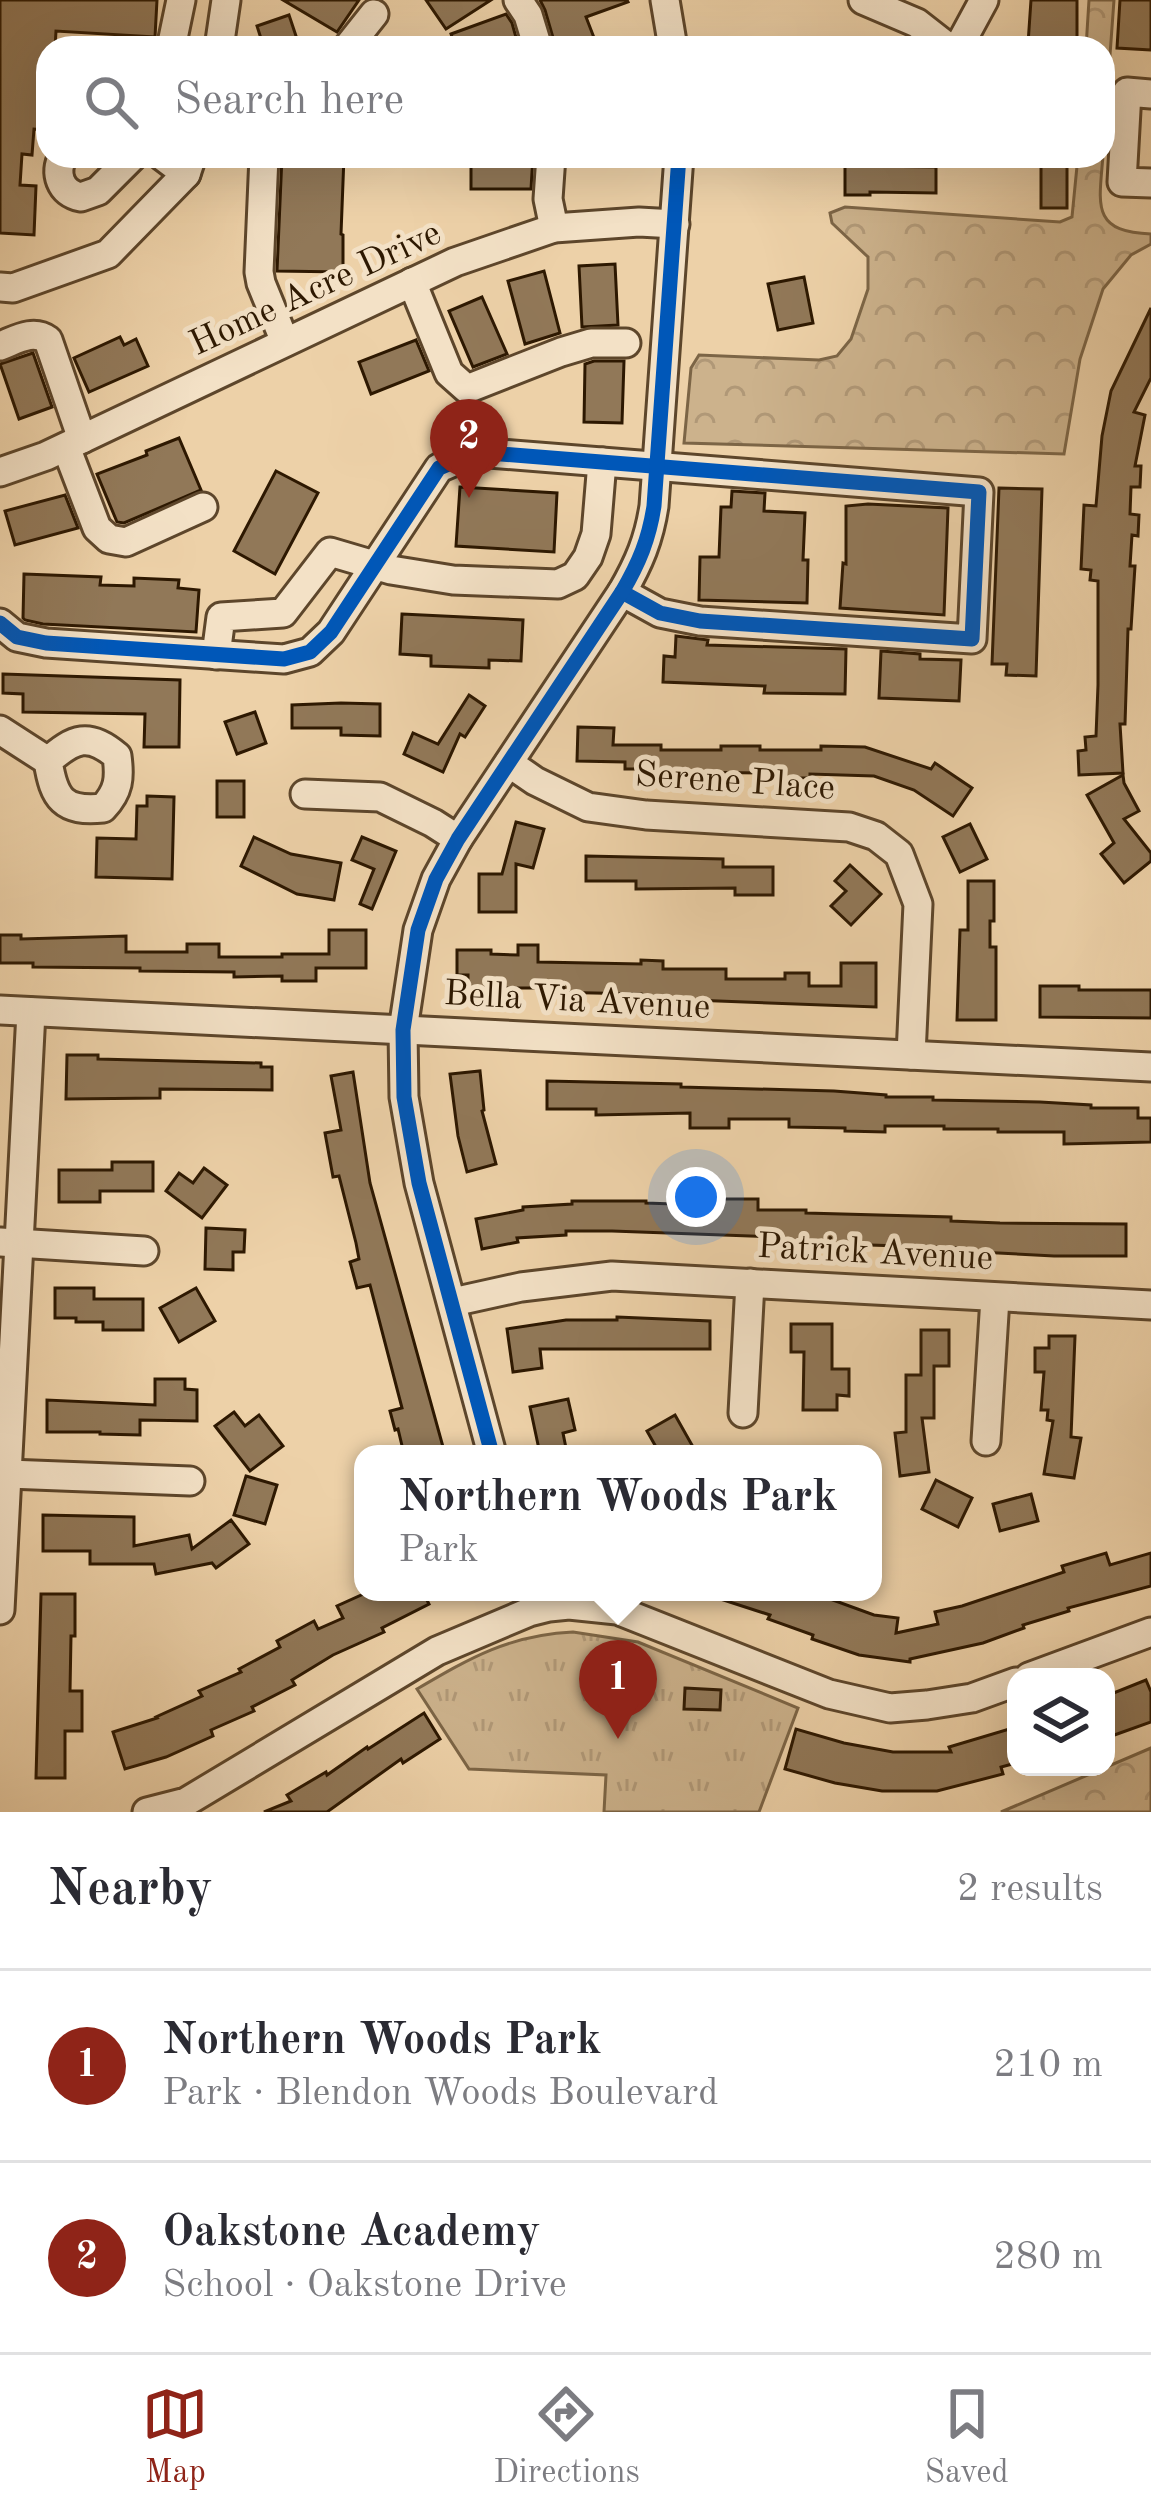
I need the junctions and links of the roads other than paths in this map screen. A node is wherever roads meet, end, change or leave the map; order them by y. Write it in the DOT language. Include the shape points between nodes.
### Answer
graph roads {
  1 [pos="181,0"];
  2 [pos="226,0"];
  3 [pos="518,0"];
  4 [pos="665,0"];
  5 [pos="863,0"];
  6 [pos="984,0"];
  7 [pos="374,14"];
  8 [pos="174,36"];
  9 [pos="221,36"];
  10 [pos="357,36"];
  11 [pos="534,36"];
  12 [pos="671,36"];
  13 [pos="934,36"];
  14 [pos="964,36"];
  15 [pos="1151,94"];
  16 [pos="58,168"];
  17 [pos="121,168"];
  18 [pos="186,168"];
  19 [pos="263,168"];
  20 [pos="550,168"];
  21 [pos="678,168"];
  22 [pos="1151,183"];
  23 [pos="675,224"];
  24 [pos="554,228"];
  25 [pos="412,282"];
  26 [pos="0,287"];
  27 [pos="286,342"];
  28 [pos="626,343"];
  29 [pos="0,346"];
  30 [pos="74,443"];
  31 [pos="602,462"];
  32 [pos="657,466"];
  33 [pos="0,472"];
  34 [pos="203,506"];
  35 [pos="374,566"];
  36 [pos="622,592"];
  37 [pos="0,623"];
  38 [pos="216,655"];
  39 [pos="0,730"];
  40 [pos="48,761"];
  41 [pos="508,763"];
  42 [pos="305,794"];
  43 [pos="458,839"];
  44 [pos="0,1010"];
  45 [pos="31,1012"];
  46 [pos="403,1030"];
  47 [pos="911,1055"];
  48 [pos="1151,1067"];
  49 [pos="9,1243"];
  50 [pos="144,1251"];
  51 [pos="750,1283"];
  52 [pos="995,1298"];
  53 [pos="453,1303"];
  54 [pos="1151,1305"];
  55 [pos="743,1413"];
  56 [pos="986,1441"];
  57 [pos="490,1445"];
  58 [pos="8,1474"];
  59 [pos="190,1481"];
  60 [pos="526,1602"];
  61 [pos="0,1610"];
  62 [pos="1151,1632"];
  63 [pos="1053,1668"];
  64 [pos="1007,1685"];
  65 [pos="188,1807"];
  66 [pos="147,1812"];
  1 -- 8 [label="street"];
  2 -- 9 [label="street"];
  3 -- 11 [label="street"];
  4 -- 12 [label="street"];
  5 -- 13 [label="street"];
  6 -- 14 [label="street"];
  7 -- 10 [label="street"];
  15 -- 22 [label="street" via="1127,92 1122,182"];
  16 -- 17 [label="street" via="67,192 81,197"];
  18 -- 26 [label="street" via="108,254"];
  19 -- 27 [label="street" via="259,272"];
  20 -- 24 [label="street"];
  21 -- 23 [label="street"];
  23 -- 24 [label="street, Home Acre Drive"];
  23 -- 32 [label="street"];
  24 -- 25 [label="street, Home Acre Drive"];
  25 -- 27 [label="street, Home Acre Drive"];
  25 -- 28 [label="street" via="449,373 467,389 591,343"];
  27 -- 30 [label="street, Home Acre Drive"];
  29 -- 30 [label="street" via="31,334 48,340"];
  30 -- 33 [label="street, Home Acre Drive"];
  30 -- 34 [label="street" via="97,528 109,539 126,542"];
  31 -- 32 [label="street"];
  31 -- 35 [label="street" via="476,452 439,468"];
  31 -- 35 [label="street" via="588,557 558,584 453,580"];
  32 -- 36 [label="street" via="648,541"];
  32 -- 36 [label="street" via="979,493 972,639 700,621 660,613"];
  35 -- 38 [label="street" via="310,652 284,659"];
  35 -- 38 [label="street" via="330,552 283,613 221,617"];
  36 -- 41 [label="street"];
  37 -- 38 [label="street" via="17,637 46,643"];
  39 -- 40 [label="street"];
  41 -- 43 [label="street"];
  41 -- 47 [label="street, Serene Place" via="588,807 849,827 876,836 899,854 918,904"];
  42 -- 43 [label="street" via="380,797"];
  43 -- 46 [label="street" via="418,929"];
  44 -- 45 [label="street, Bella Via Avenue"];
  45 -- 46 [label="street, Bella Via Avenue"];
  45 -- 49 [label="street"];
  46 -- 47 [label="street, Bella Via Avenue"];
  46 -- 53 [label="street" via="419,1184"];
  47 -- 48 [label="street, Bella Via Avenue"];
  49 -- 50 [label="street"];
  49 -- 58 [label="street"];
  51 -- 52 [label="street, Patrick Avenue"];
  51 -- 53 [label="street, Patrick Avenue" via="612,1276"];
  51 -- 55 [label="street"];
  52 -- 54 [label="street, Patrick Avenue"];
  52 -- 56 [label="street"];
  53 -- 57 [label="street"];
  58 -- 59 [label="street"];
  58 -- 61 [label="street"];
  60 -- 64 [label="street" via="617,1610 829,1694 890,1708"];
  60 -- 65 [label="street"];
  62 -- 63 [label="street"];
  65 -- 66 [label="street"];
}
